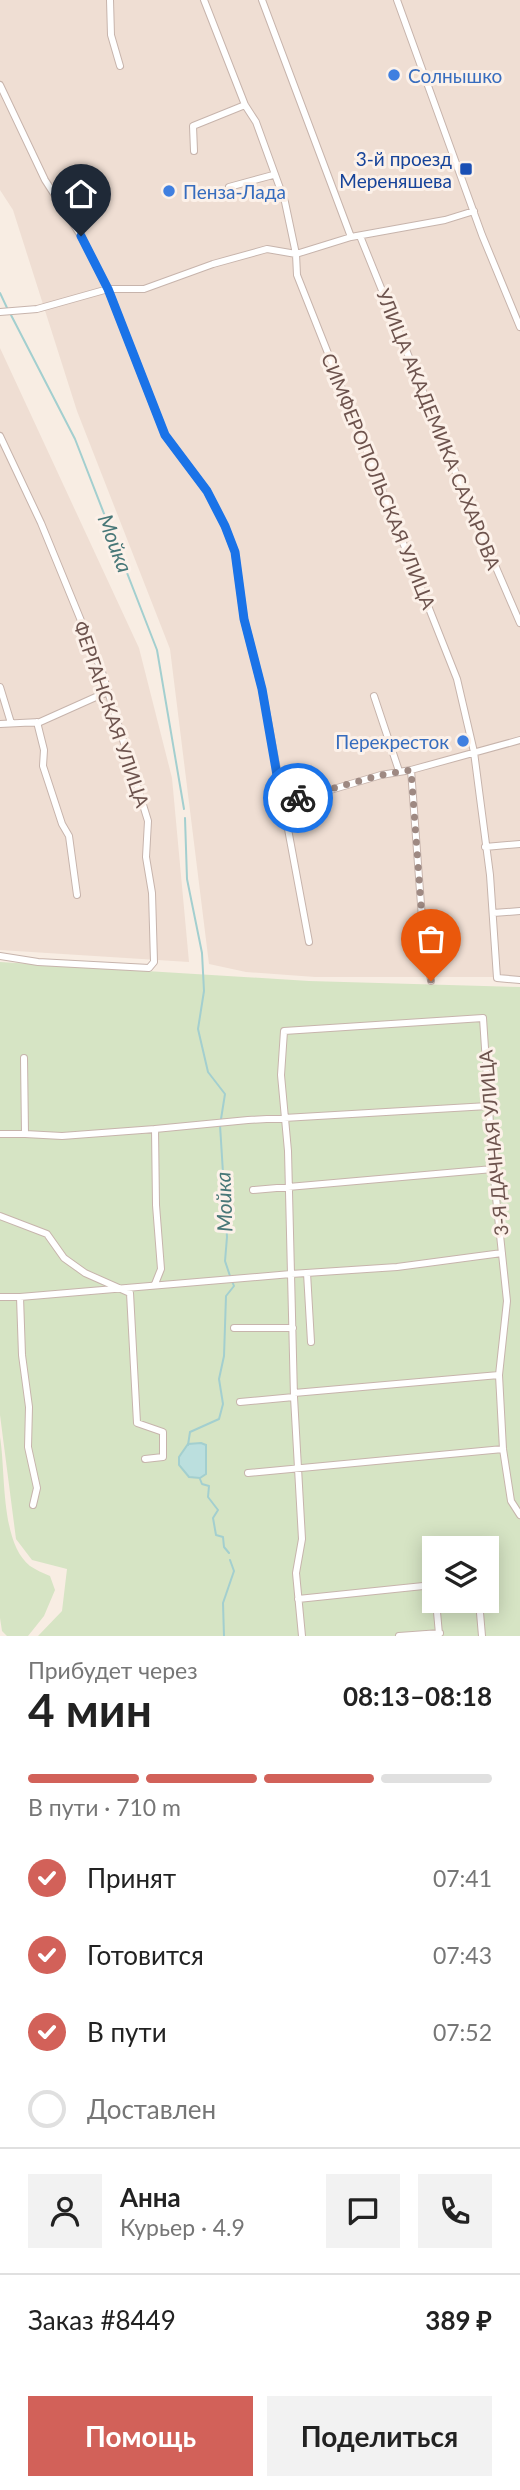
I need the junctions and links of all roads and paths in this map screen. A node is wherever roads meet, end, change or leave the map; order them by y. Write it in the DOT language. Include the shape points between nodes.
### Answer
graph roads {
  1 [pos="110,0"];
  2 [pos="204,0"];
  3 [pos="262,0"];
  4 [pos="397,0"];
  5 [pos="120,66"];
  6 [pos="0,85"];
  7 [pos="245,105"];
  8 [pos="194,151"];
  9 [pos="273,174"];
  10 [pos="229,187"];
  11 [pos="474,211"];
  12 [pos="360,236"];
  13 [pos="351,237"];
  14 [pos="296,254"];
  15 [pos="108,289"];
  16 [pos="0,312"];
  17 [pos="520,327"];
  18 [pos="0,436"];
  19 [pos="520,622"];
  20 [pos="0,687"];
  21 [pos="107,692"];
  22 [pos="374,696"];
  23 [pos="37,722"];
  24 [pos="11,723"];
  25 [pos="0,724"];
  26 [pos="520,740"];
  27 [pos="474,752"];
  28 [pos="411,770"];
  29 [pos="399,771"];
  30 [pos="281,798"];
  31 [pos="520,844"];
  32 [pos="485,847"];
  33 [pos="77,895"];
  34 [pos="520,911"];
  35 [pos="493,913"];
  36 [pos="309,942"];
  37 [pos="0,956"];
  38 [pos="520,980"];
  39 [pos="431,981"];
  40 [pos="24,1058"];
  41 [pos="488,1106"];
  42 [pos="285,1119"];
  43 [pos="155,1129"];
  44 [pos="0,1133"];
  45 [pos="25,1134"];
  46 [pos="493,1170"];
  47 [pos="289,1187"];
  48 [pos="253,1190"];
  49 [pos="0,1216"];
  50 [pos="502,1253"];
  51 [pos="307,1273"];
  52 [pos="291,1274"];
  53 [pos="155,1284"];
  54 [pos="119,1287"];
  55 [pos="0,1297"];
  56 [pos="20,1297"];
  57 [pos="234,1328"];
  58 [pos="292,1328"];
  59 [pos="311,1342"];
  60 [pos="499,1376"];
  61 [pos="294,1395"];
  62 [pos="240,1402"];
  63 [pos="503,1449"];
  64 [pos="145,1459"];
  65 [pos="298,1469"];
  66 [pos="248,1473"];
  67 [pos="33,1504"];
  68 [pos="520,1515"];
  69 [pos="422,1585"];
  70 [pos="299,1599"];
  71 [pos="437,1613"];
  72 [pos="481,1613"];
  73 [pos="439,1634"];
  74 [pos="302,1636"];
  75 [pos="399,1636"];
  76 [pos="482,1636"];
  1 -- 5 [label="street" via="111,35"];
  2 -- 7 [label="street, СИМФЕРОПОЛЬСКАЯ УЛИЦА"];
  3 -- 13 [label="street"];
  4 -- 11 [label="street"];
  6 -- 15 [label="street" via="45,180"];
  7 -- 8 [label="street" via="194,127"];
  7 -- 9 [label="street, СИМФЕРОПОЛЬСКАЯ УЛИЦА" via="256,122"];
  9 -- 10 [label="street"];
  9 -- 14 [label="street, СИМФЕРОПОЛЬСКАЯ УЛИЦА" via="285,202"];
  11 -- 12 [label="street"];
  11 -- 17 [label="street"];
  12 -- 13 [label="street"];
  12 -- 19 [label="street, УЛИЦА АКАДЕМИКА САХАРОВА"];
  13 -- 14 [label="street"];
  14 -- 15 [label="street" via="267,248 144,289"];
  14 -- 27 [label="street, СИМФЕРОПОЛЬСКАЯ УЛИЦА" via="297,275 457,679"];
  15 -- 16 [label="street" via="37,309"];
  15 -- 30 [label="street" via="165,435 207,491 235,552"];
  18 -- 21 [label="street, ФЕРГАНСКАЯ УЛИЦА" via="46,535"];
  20 -- 24 [label="street"];
  21 -- 23 [label="street"];
  21 -- 37 [label="street, ФЕРГАНСКАЯ УЛИЦА" via="148,821 153,965 38,962"];
  22 -- 29 [label="street"];
  23 -- 24 [label="street"];
  23 -- 33 [label="street" via="43,766 69,836"];
  24 -- 25 [label="street"];
  26 -- 27 [label="street"];
  27 -- 28 [label="street"];
  27 -- 32 [label="street, СИМФЕРОПОЛЬСКАЯ УЛИЦА"];
  28 -- 29 [label="street"];
  28 -- 39 [label="street"];
  29 -- 30 [label="street" via="300,799"];
  30 -- 36 [label="street"];
  31 -- 32 [label="street"];
  32 -- 35 [label="street, СИМФЕРОПОЛЬСКАЯ УЛИЦА"];
  34 -- 35 [label="street"];
  35 -- 38 [label="street, СИМФЕРОПОЛЬСКАЯ УЛИЦА" via="498,978"];
  40 -- 45 [label="street"];
  41 -- 42 [label="street"];
  41 -- 42 [label="street, 3-Я ДАЧНАЯ УЛИЦА" via="483,1018 284,1031"];
  41 -- 46 [label="street, 3-Я ДАЧНАЯ УЛИЦА"];
  42 -- 43 [label="street"];
  42 -- 47 [label="street"];
  43 -- 45 [label="street"];
  43 -- 53 [label="street" via="161,1269"];
  44 -- 45 [label="street"];
  46 -- 47 [label="street"];
  46 -- 50 [label="street, 3-Я ДАЧНАЯ УЛИЦА"];
  47 -- 48 [label="street"];
  47 -- 52 [label="street"];
  49 -- 54 [label="street" via="47,1234 64,1258"];
  50 -- 51 [label="street"];
  50 -- 60 [label="street, 3-Я ДАЧНАЯ УЛИЦА" via="507,1301"];
  51 -- 52 [label="street"];
  51 -- 59 [label="street"];
  52 -- 53 [label="street"];
  52 -- 58 [label="street"];
  53 -- 54 [label="street"];
  54 -- 56 [label="street"];
  54 -- 64 [label="street" via="130,1293 137,1423 163,1432 163,1457"];
  55 -- 56 [label="street"];
  56 -- 67 [label="street" via="28,1447 37,1488"];
  57 -- 58 [label="street"];
  58 -- 61 [label="street"];
  60 -- 61 [label="street"];
  60 -- 63 [label="street, 3-Я ДАЧНАЯ УЛИЦА"];
  61 -- 62 [label="street"];
  61 -- 65 [label="street"];
  63 -- 65 [label="street"];
  63 -- 68 [label="street, 3-Я ДАЧНАЯ УЛИЦА" via="511,1501"];
  65 -- 66 [label="street"];
  65 -- 70 [label="street"];
  69 -- 70 [label="street"];
  70 -- 74 [label="street"];
  71 -- 73 [label="street"];
  72 -- 76 [label="street"];
  73 -- 75 [label="street"];
}
